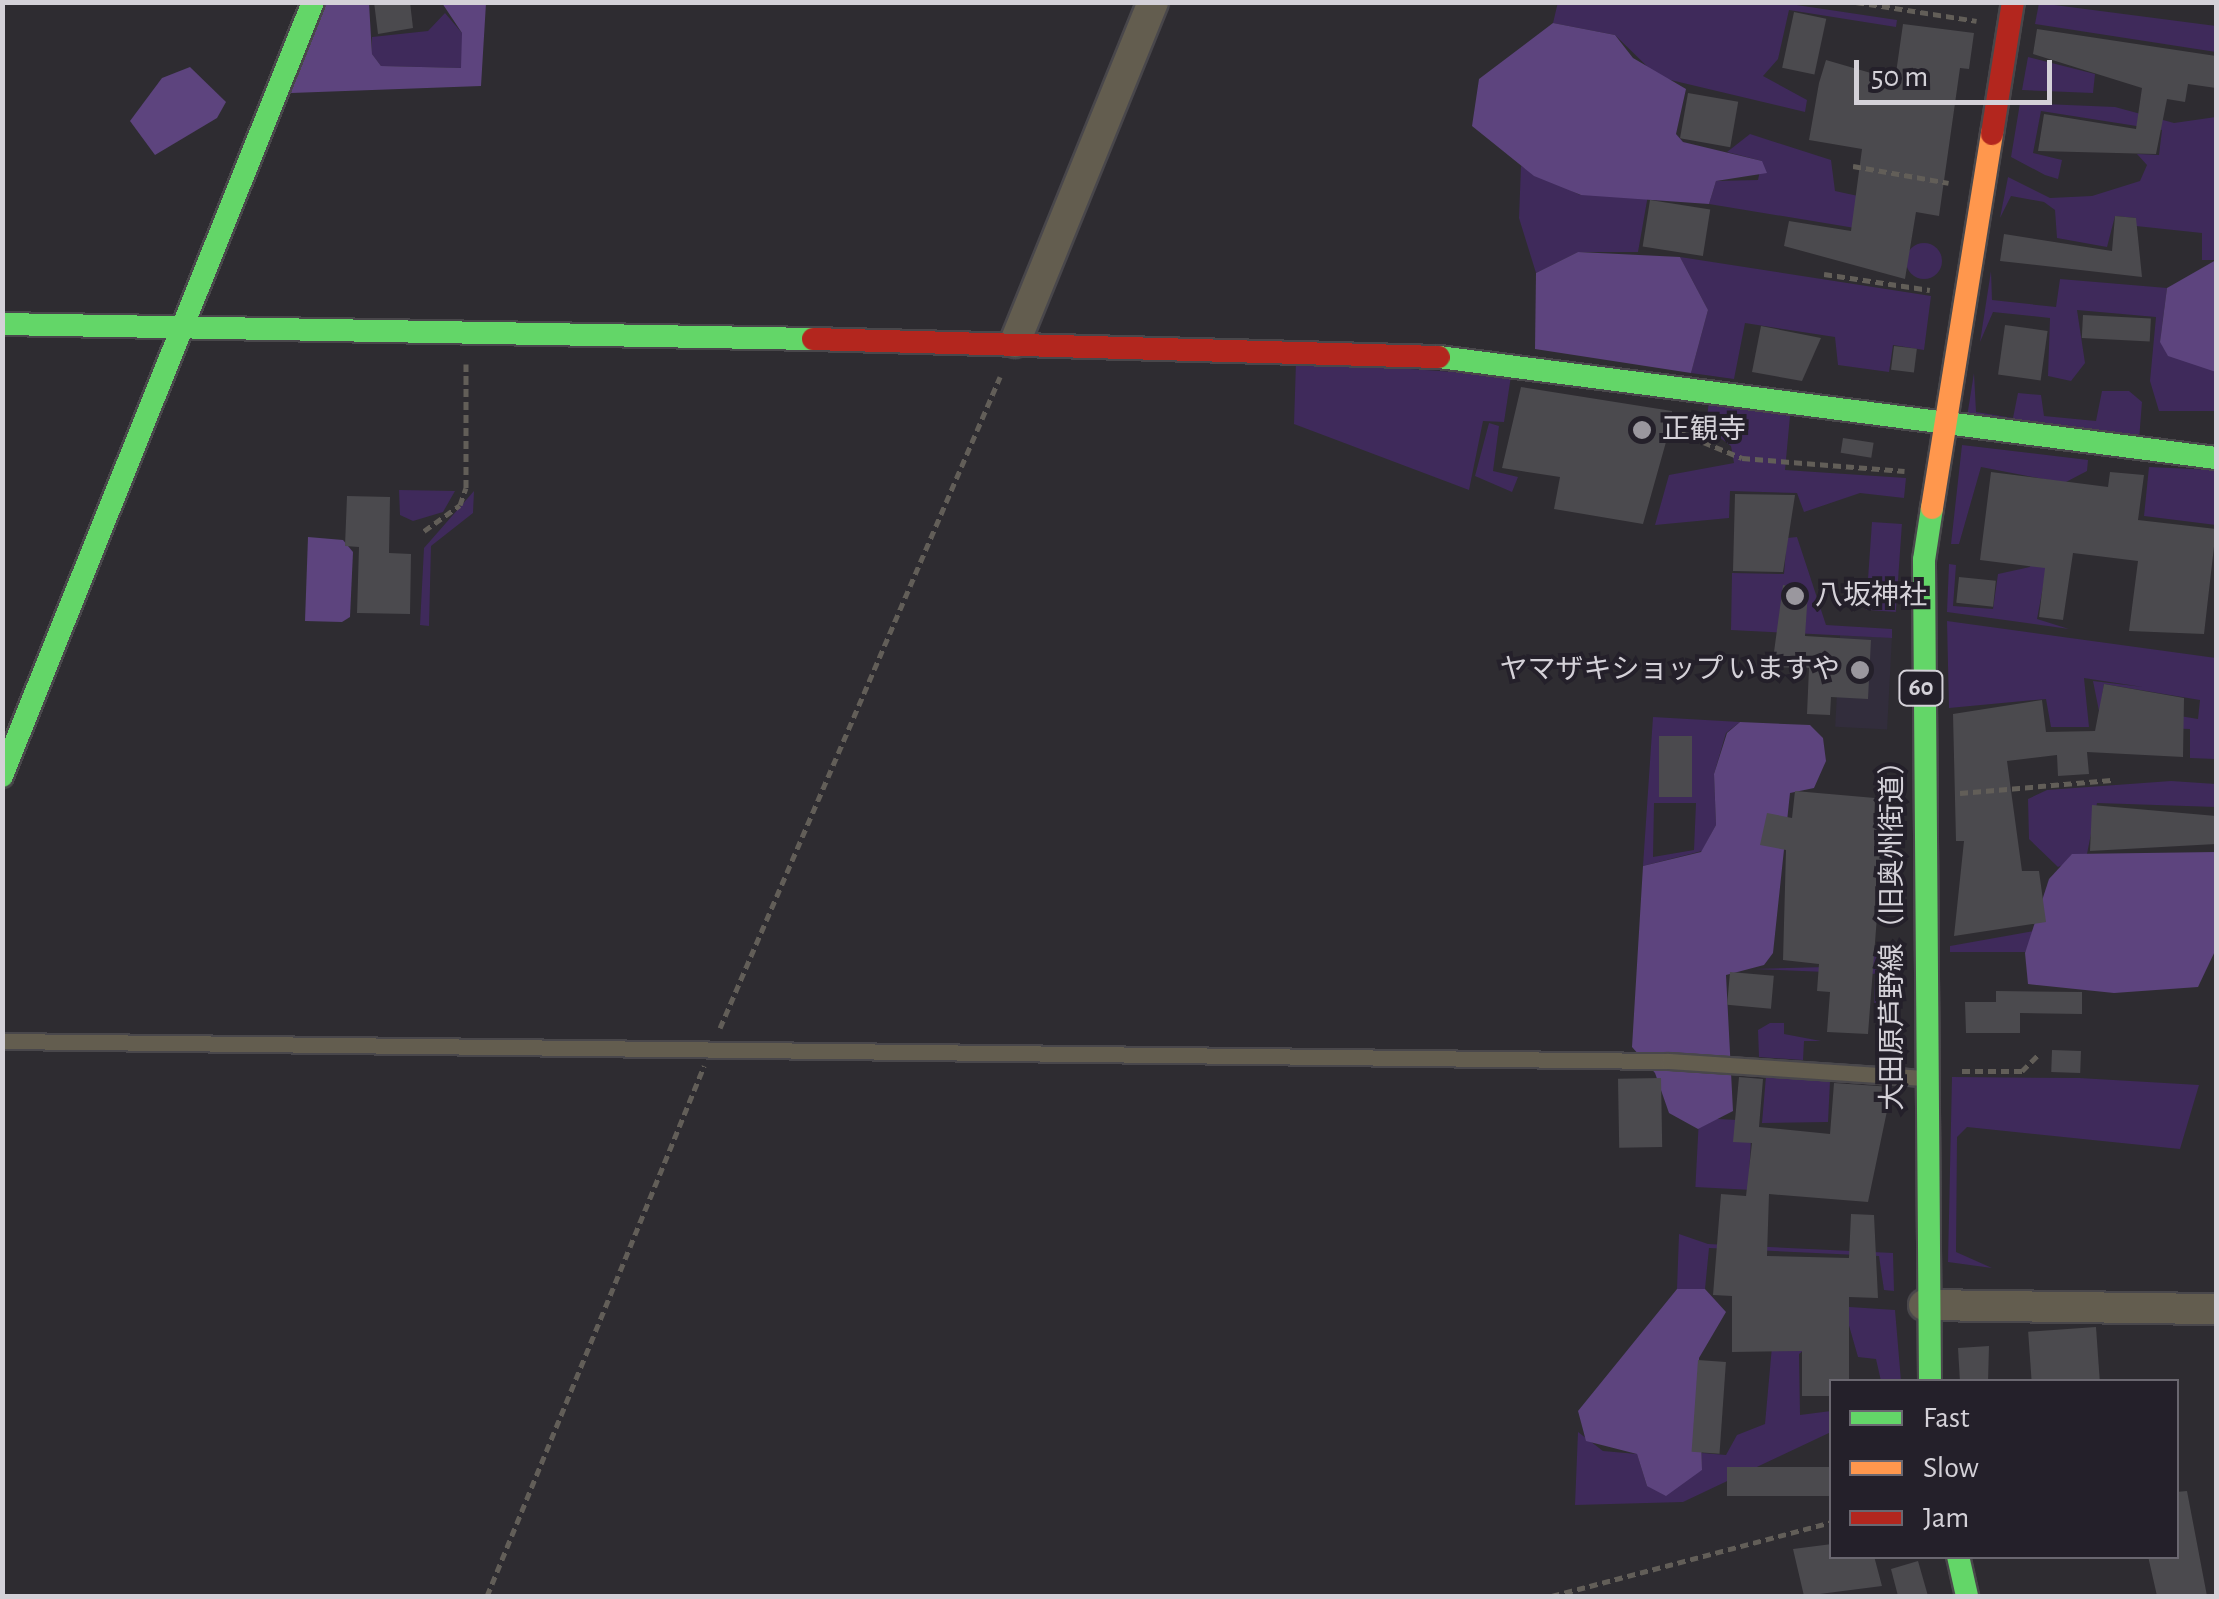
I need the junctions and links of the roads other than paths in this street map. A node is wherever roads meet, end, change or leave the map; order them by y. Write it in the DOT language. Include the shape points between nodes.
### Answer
graph roads {
  1 [pos="313,2"];
  2 [pos="1153,2"];
  3 [pos="2011,14"];
  4 [pos="2,324"];
  5 [pos="186,326"];
  6 [pos="1014,342"];
  7 [pos="1938,428"];
  8 [pos="2216,458"];
  9 [pos="2,776"];
  10 [pos="2,1040"];
  11 [pos="1924,1074"];
  12 [pos="1924,1305"];
  13 [pos="2216,1309"];
  14 [pos="1930,1379"];
  15 [pos="1959,1559"];
  16 [pos="1967,1596"];
  1 -- 5 [label="street"];
  2 -- 6 [label="street"];
  3 -- 7 [label="street, 大田原芦野線（旧奥州街道） / 60"];
  4 -- 5 [label="street"];
  5 -- 6 [label="street"];
  5 -- 9 [label="street"];
  6 -- 7 [label="street" via="1525,362"];
  7 -- 8 [label="street"];
  7 -- 11 [label="street, 大田原芦野線（旧奥州街道） / 60" via="1924,560"];
  10 -- 11 [label="lane" via="1669,1061"];
  11 -- 12 [label="street, 大田原芦野線（旧奥州街道） / 60"];
  12 -- 13 [label="street"];
  12 -- 14 [label="street, 大田原芦野線（旧奥州街道） / 60"];
  15 -- 16 [label="street"];
}
